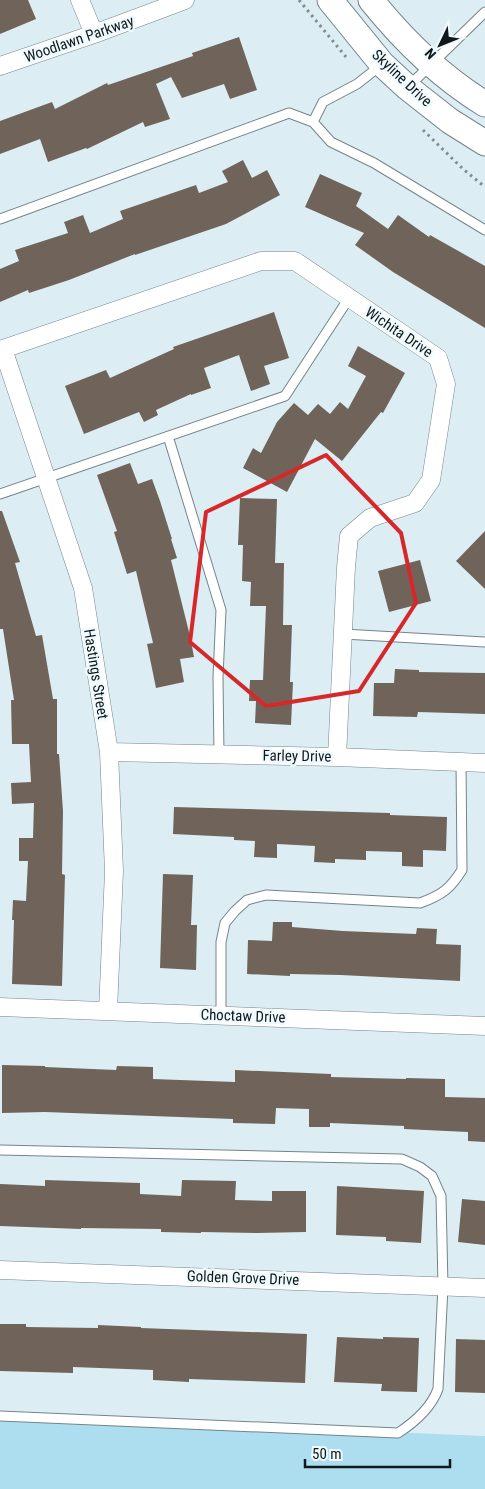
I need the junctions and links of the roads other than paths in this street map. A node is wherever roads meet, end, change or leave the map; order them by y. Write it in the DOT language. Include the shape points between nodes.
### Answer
graph roads {
  1 [pos="80,0"];
  2 [pos="185,0"];
  3 [pos="330,0"];
  4 [pos="371,0"];
  5 [pos="485,12"];
  6 [pos="94,34"];
  7 [pos="382,64"];
  8 [pos="432,64"];
  9 [pos="0,66"];
  10 [pos="408,88"];
  11 [pos="485,104"];
  12 [pos="313,122"];
  13 [pos="485,143"];
  14 [pos="0,219"];
  15 [pos="485,230"];
  16 [pos="349,298"];
  17 [pos="1,350"];
  18 [pos="168,436"];
  19 [pos="46,479"];
  20 [pos="0,494"];
  21 [pos="343,634"];
  22 [pos="485,642"];
  23 [pos="109,752"];
  24 [pos="219,754"];
  25 [pos="337,757"];
  26 [pos="460,761"];
  27 [pos="485,763"];
  28 [pos="0,1007"];
  29 [pos="108,1011"];
  30 [pos="221,1016"];
  31 [pos="485,1026"];
  32 [pos="0,1150"];
  33 [pos="0,1270"];
  34 [pos="443,1286"];
  35 [pos="485,1288"];
  36 [pos="0,1416"];
  1 -- 6 [label="street"];
  2 -- 6 [label="street, Woodlawn Parkway"];
  3 -- 7 [label="main road, Skyline Drive"];
  4 -- 8 [label="main road, Skyline Drive" via="391,25"];
  5 -- 8 [label="lane"];
  6 -- 9 [label="street, Woodlawn Parkway"];
  7 -- 10 [label="main road, Skyline Drive"];
  7 -- 12 [label="lane" via="357,84 323,102"];
  8 -- 10 [label="lane"];
  8 -- 11 [label="main road, Skyline Drive"];
  10 -- 13 [label="main road, Skyline Drive"];
  12 -- 14 [label="lane" via="289,113"];
  12 -- 15 [label="lane" via="331,142 374,162"];
  16 -- 17 [label="street, Wichita Drive" via="295,261 261,261"];
  16 -- 18 [label="lane" via="285,396"];
  16 -- 21 [label="street, Wichita Drive" via="438,358 446,384 431,480 415,502 370,518 350,536"];
  17 -- 19 [label="street, Hastings Street"];
  18 -- 19 [label="lane"];
  18 -- 24 [label="lane" via="221,610"];
  19 -- 20 [label="lane"];
  19 -- 23 [label="street, Hastings Street" via="83,588"];
  21 -- 22 [label="lane"];
  21 -- 25 [label="street, Wichita Drive"];
  23 -- 24 [label="street, Farley Drive"];
  23 -- 29 [label="street, Hastings Street" via="114,870"];
  24 -- 25 [label="street, Farley Drive"];
  25 -- 26 [label="street, Farley Drive"];
  26 -- 27 [label="street, Farley Drive"];
  26 -- 30 [label="lane" via="462,870 452,884 435,898 420,903 266,895 247,900 225,923 221,942"];
  28 -- 29 [label="street, Choctaw Drive"];
  29 -- 30 [label="street, Choctaw Drive"];
  30 -- 31 [label="street, Choctaw Drive"];
  32 -- 34 [label="lane" via="402,1159 432,1176 441,1196"];
  33 -- 34 [label="street, Golden Grove Drive"];
  34 -- 35 [label="street, Golden Grove Drive"];
  34 -- 36 [label="lane" via="438,1389 425,1410 398,1433"];
}
